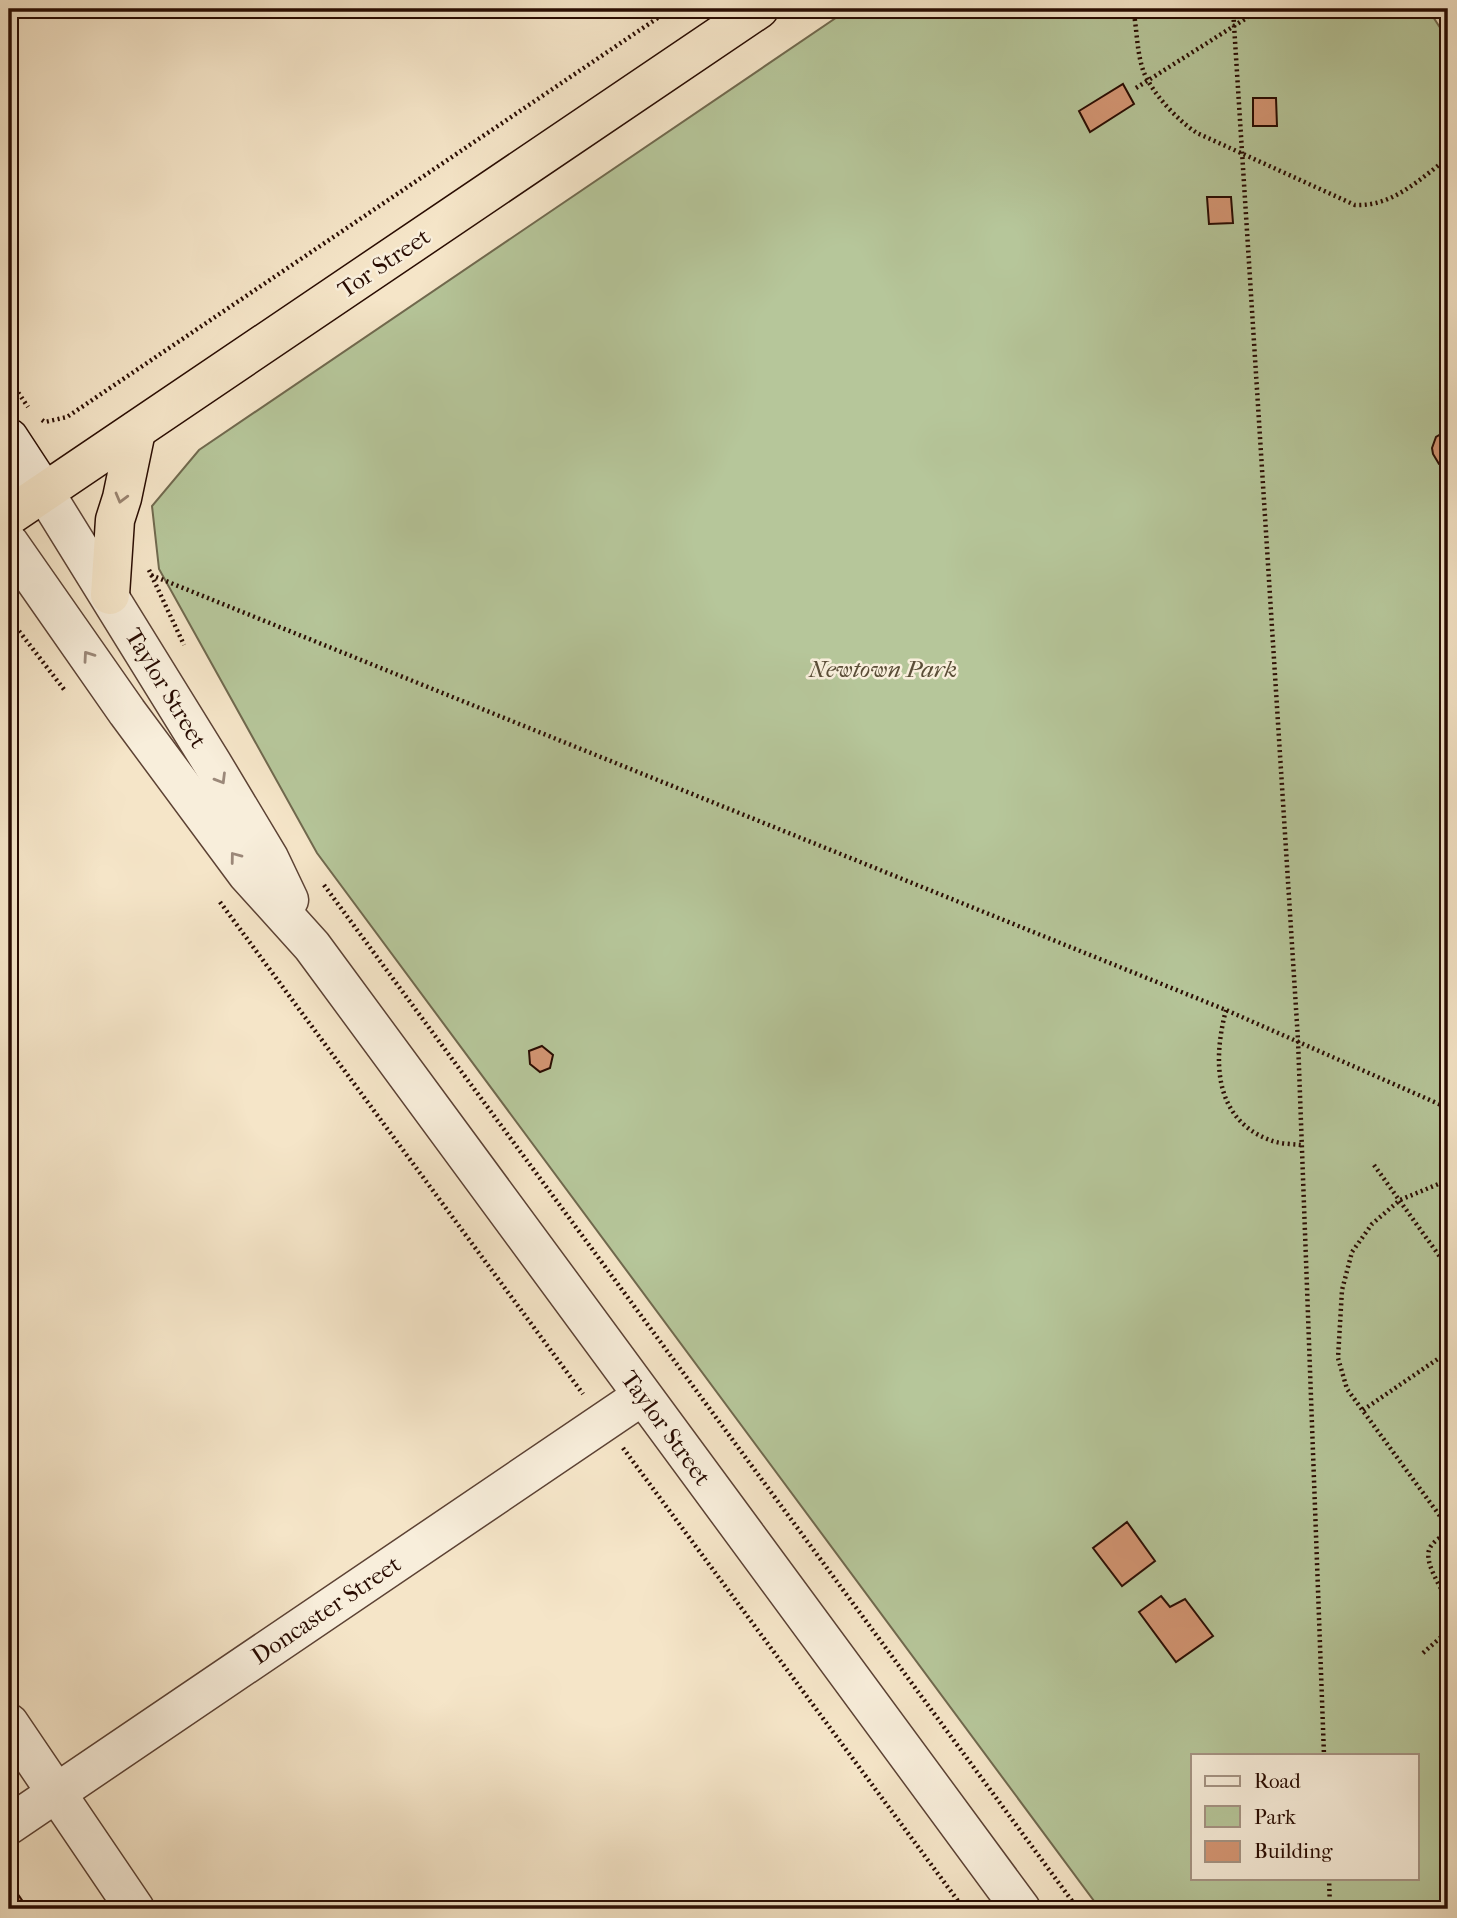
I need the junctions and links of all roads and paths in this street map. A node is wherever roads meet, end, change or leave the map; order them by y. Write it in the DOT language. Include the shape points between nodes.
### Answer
graph roads {
  1 [pos="671,9"];
  2 [pos="759,9"];
  3 [pos="1131,9"];
  4 [pos="1233,9"];
  5 [pos="1296,9"];
  6 [pos="1234,26"];
  7 [pos="1149,80"];
  8 [pos="1136,88"];
  9 [pos="1242,153"];
  10 [pos="1448,158"];
  11 [pos="9,379"];
  12 [pos="136,431"];
  13 [pos="9,438"];
  14 [pos="45,493"];
  15 [pos="9,516"];
  16 [pos="9,543"];
  17 [pos="147,563"];
  18 [pos="150,574"];
  19 [pos="110,596"];
  20 [pos="9,618"];
  21 [pos="190,657"];
  22 [pos="73,701"];
  23 [pos="317,876"];
  24 [pos="213,891"];
  25 [pos="312,946"];
  26 [pos="1226,1010"];
  27 [pos="1298,1040"];
  28 [pos="1448,1108"];
  29 [pos="1302,1145"];
  30 [pos="1374,1165"];
  31 [pos="1448,1180"];
  32 [pos="1400,1200"];
  33 [pos="1448,1268"];
  34 [pos="1448,1352"];
  35 [pos="642,1396"];
  36 [pos="1363,1410"];
  37 [pos="604,1422"];
  38 [pos="1448,1529"];
  39 [pos="1448,1602"];
  40 [pos="1448,1631"];
  41 [pos="1423,1653"];
  42 [pos="9,1723"];
  43 [pos="1324,1754"];
  44 [pos="57,1793"];
  45 [pos="9,1825"];
  46 [pos="1329,1880"];
  47 [pos="135,1909"];
  48 [pos="964,1909"];
  49 [pos="1021,1909"];
  50 [pos="1078,1909"];
  51 [pos="1330,1909"];
  1 -- 11 [label="path" via="67,417 46,422 34,416"];
  2 -- 12 [label="highway, Tor Street"];
  3 -- 7 [label="path"];
  4 -- 6 [label="path"];
  5 -- 6 [label="path" via="1256,12"];
  6 -- 7 [label="path"];
  6 -- 9 [label="path"];
  7 -- 8 [label="path"];
  7 -- 9 [label="path" via="1181,122"];
  9 -- 10 [label="path" via="1355,205 1370,206 1396,196"];
  9 -- 27 [label="path"];
  12 -- 14 [label="highway, Tor Street"];
  12 -- 19 [label="highway, one-way" via="115,520"];
  13 -- 14 [label="street, Taylor Street"];
  14 -- 15 [label="highway, Tor Street"];
  14 -- 19 [label="street, Taylor Street"];
  25 -- 16 [label="street, Taylor Street, one-way" via="239,863"];
  17 -- 18 [label="path"];
  18 -- 21 [label="path"];
  18 -- 26 [label="path"];
  19 -- 25 [label="street, Taylor Street, one-way" via="269,858"];
  20 -- 22 [label="path"];
  23 -- 50 [label="path"];
  24 -- 37 [label="path"];
  25 -- 35 [label="street, Taylor Street"];
  26 -- 27 [label="path"];
  26 -- 29 [label="path" via="1217,1058 1227,1101 1256,1134"];
  27 -- 28 [label="path"];
  27 -- 29 [label="path"];
  29 -- 43 [label="path"];
  30 -- 32 [label="path"];
  31 -- 32 [label="path"];
  32 -- 33 [label="path"];
  32 -- 36 [label="path" via="1373,1224 1352,1252 1342,1290 1338,1358 1347,1389"];
  34 -- 36 [label="path"];
  35 -- 37 [label="street, Doncaster Street"];
  35 -- 49 [label="street, Taylor Street"];
  36 -- 38 [label="path"];
  37 -- 44 [label="street, Doncaster Street"];
  37 -- 48 [label="path"];
  38 -- 39 [label="path" via="1429,1549 1428,1559"];
  40 -- 41 [label="path"];
  42 -- 44 [label="street"];
  44 -- 45 [label="street, Doncaster Street"];
  44 -- 47 [label="street"];
  46 -- 51 [label="path"];
}
